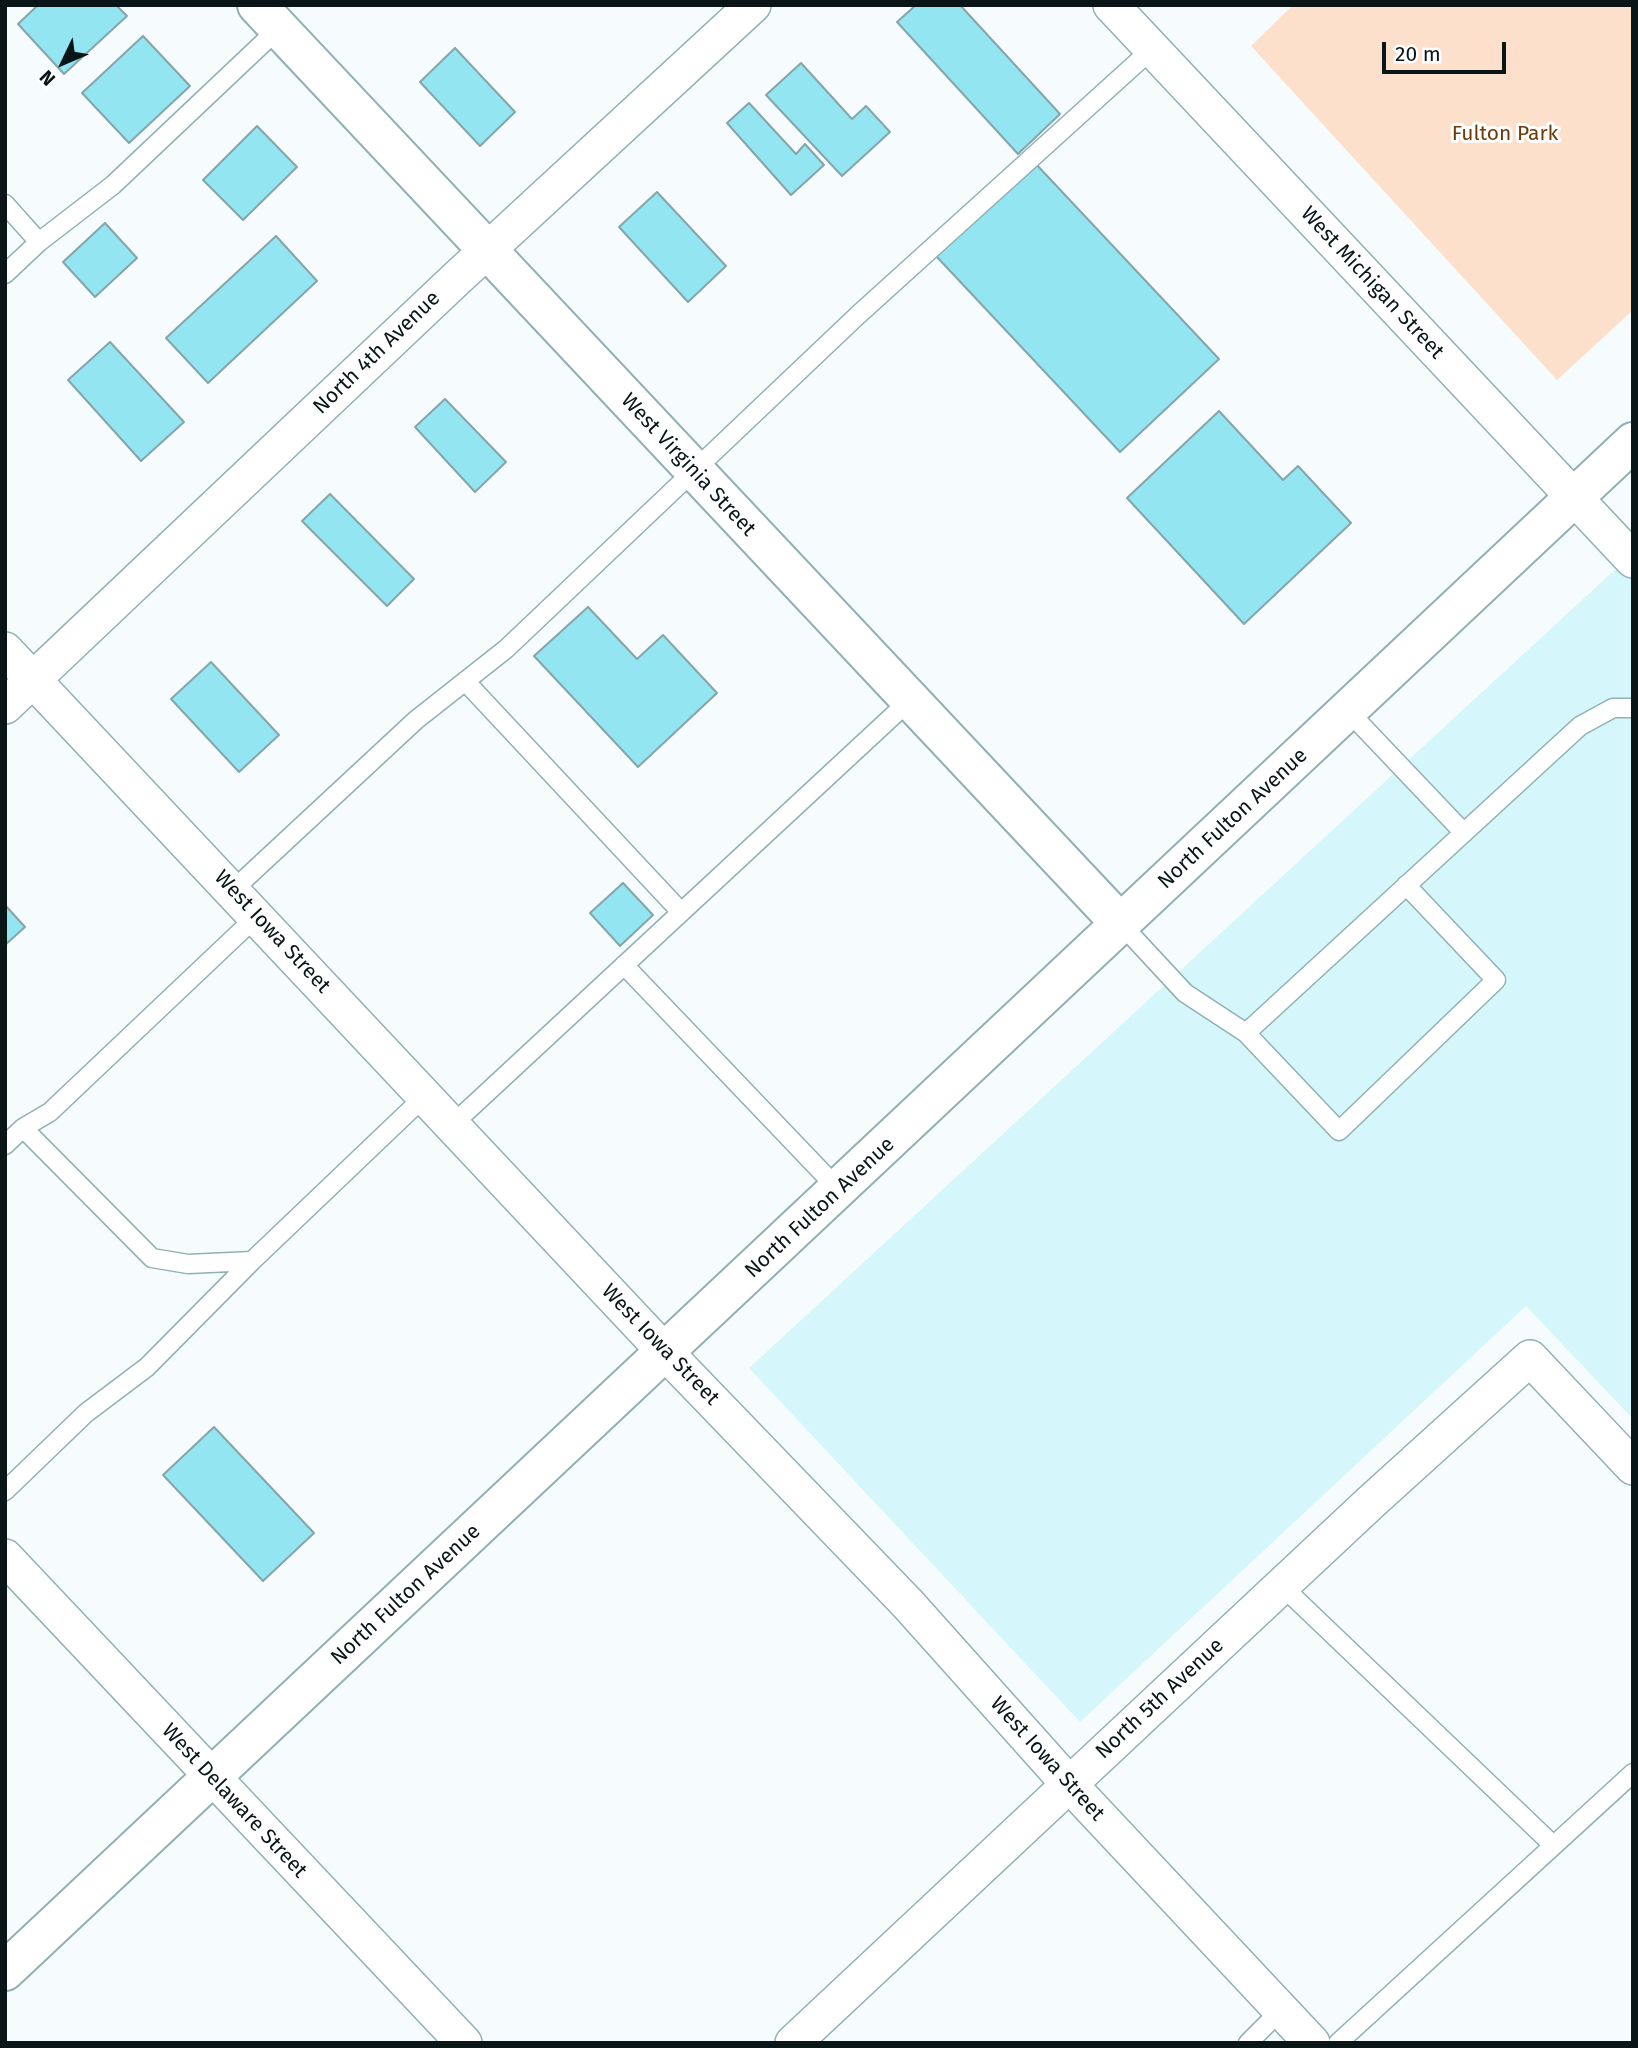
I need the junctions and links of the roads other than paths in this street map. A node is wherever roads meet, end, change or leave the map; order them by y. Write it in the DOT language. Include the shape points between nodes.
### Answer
graph roads {
  1 [pos="753,5"];
  2 [pos="1111,5"];
  3 [pos="267,17"];
  4 [pos="1152,49"];
  5 [pos="5,204"];
  6 [pos="39,242"];
  7 [pos="487,251"];
  8 [pos="5,274"];
  9 [pos="1633,442"];
  10 [pos="694,472"];
  11 [pos="1574,498"];
  12 [pos="1633,560"];
  13 [pos="5,650"];
  14 [pos="33,680"];
  15 [pos="465,681"];
  16 [pos="910,699"];
  17 [pos="5,706"];
  18 [pos="1633,708"];
  19 [pos="1348,711"];
  20 [pos="1464,833"];
  21 [pos="1406,885"];
  22 [pos="233,890"];
  23 [pos="681,912"];
  24 [pos="257,916"];
  25 [pos="1121,924"];
  26 [pos="624,965"];
  27 [pos="1246,1032"];
  28 [pos="425,1096"];
  29 [pos="452,1125"];
  30 [pos="23,1128"];
  31 [pos="5,1145"];
  32 [pos="839,1190"];
  33 [pos="252,1261"];
  34 [pos="666,1353"];
  35 [pos="1633,1467"];
  36 [pos="5,1491"];
  37 [pos="5,1557"];
  38 [pos="1282,1586"];
  39 [pos="1633,1773"];
  40 [pos="210,1777"];
  41 [pos="1069,1784"];
  42 [pos="1553,1845"];
  43 [pos="5,1971"];
  44 [pos="1281,2010"];
  45 [pos="464,2043"];
  46 [pos="793,2043"];
  47 [pos="1248,2043"];
  48 [pos="1311,2043"];
  49 [pos="1338,2043"];
  1 -- 7 [label="street, North 4th Avenue"];
  2 -- 4 [label="street, West Michigan Street"];
  3 -- 6 [label="lane" via="113,185"];
  3 -- 7 [label="main road, West Virginia Street"];
  4 -- 10 [label="lane" via="858,315"];
  4 -- 11 [label="street, West Michigan Street"];
  5 -- 6 [label="lane"];
  6 -- 8 [label="lane"];
  7 -- 10 [label="main road, West Virginia Street"];
  7 -- 14 [label="street, North 4th Avenue"];
  9 -- 11 [label="main road, North Fulton Avenue"];
  10 -- 15 [label="lane" via="506,649"];
  10 -- 16 [label="main road, West Virginia Street"];
  11 -- 12 [label="street, West Michigan Street"];
  11 -- 19 [label="main road, North Fulton Avenue"];
  13 -- 14 [label="street, West Iowa Street"];
  14 -- 17 [label="street, North 4th Avenue"];
  14 -- 22 [label="street, West Iowa Street"];
  15 -- 22 [label="lane" via="396,738"];
  15 -- 23 [label="lane"];
  16 -- 23 [label="lane"];
  16 -- 25 [label="main road, West Virginia Street"];
  18 -- 20 [label="lane" via="1613,708 1580,726"];
  19 -- 20 [label="lane"];
  19 -- 25 [label="main road, North Fulton Avenue"];
  20 -- 21 [label="lane"];
  21 -- 27 [label="lane"];
  21 -- 27 [label="lane" via="1496,980 1339,1131"];
  22 -- 24 [label="street, West Iowa Street"];
  23 -- 26 [label="lane"];
  24 -- 28 [label="street, West Iowa Street"];
  24 -- 30 [label="lane" via="50,1112"];
  25 -- 27 [label="lane" via="1185,993"];
  25 -- 32 [label="main road, North Fulton Avenue"];
  26 -- 29 [label="lane"];
  26 -- 32 [label="lane"];
  28 -- 29 [label="street, West Iowa Street"];
  28 -- 33 [label="lane"];
  29 -- 34 [label="street, West Iowa Street"];
  30 -- 31 [label="lane"];
  30 -- 33 [label="lane" via="152,1258 188,1264"];
  32 -- 34 [label="main road, North Fulton Avenue"];
  33 -- 36 [label="lane" via="147,1367 86,1413"];
  34 -- 40 [label="main road, North Fulton Avenue"];
  34 -- 41 [label="street, West Iowa Street" via="908,1604"];
  35 -- 38 [label="street, North 5th Avenue" via="1530,1358"];
  37 -- 40 [label="street, West Delaware Street"];
  38 -- 41 [label="street, North 5th Avenue"];
  38 -- 42 [label="lane"];
  39 -- 42 [label="lane"];
  40 -- 43 [label="main road, North Fulton Avenue"];
  40 -- 45 [label="street, West Delaware Street"];
  41 -- 44 [label="street, West Iowa Street"];
  41 -- 46 [label="street, North 5th Avenue"];
  42 -- 49 [label="lane"];
  44 -- 47 [label="lane"];
  44 -- 48 [label="street, West Iowa Street"];
}
